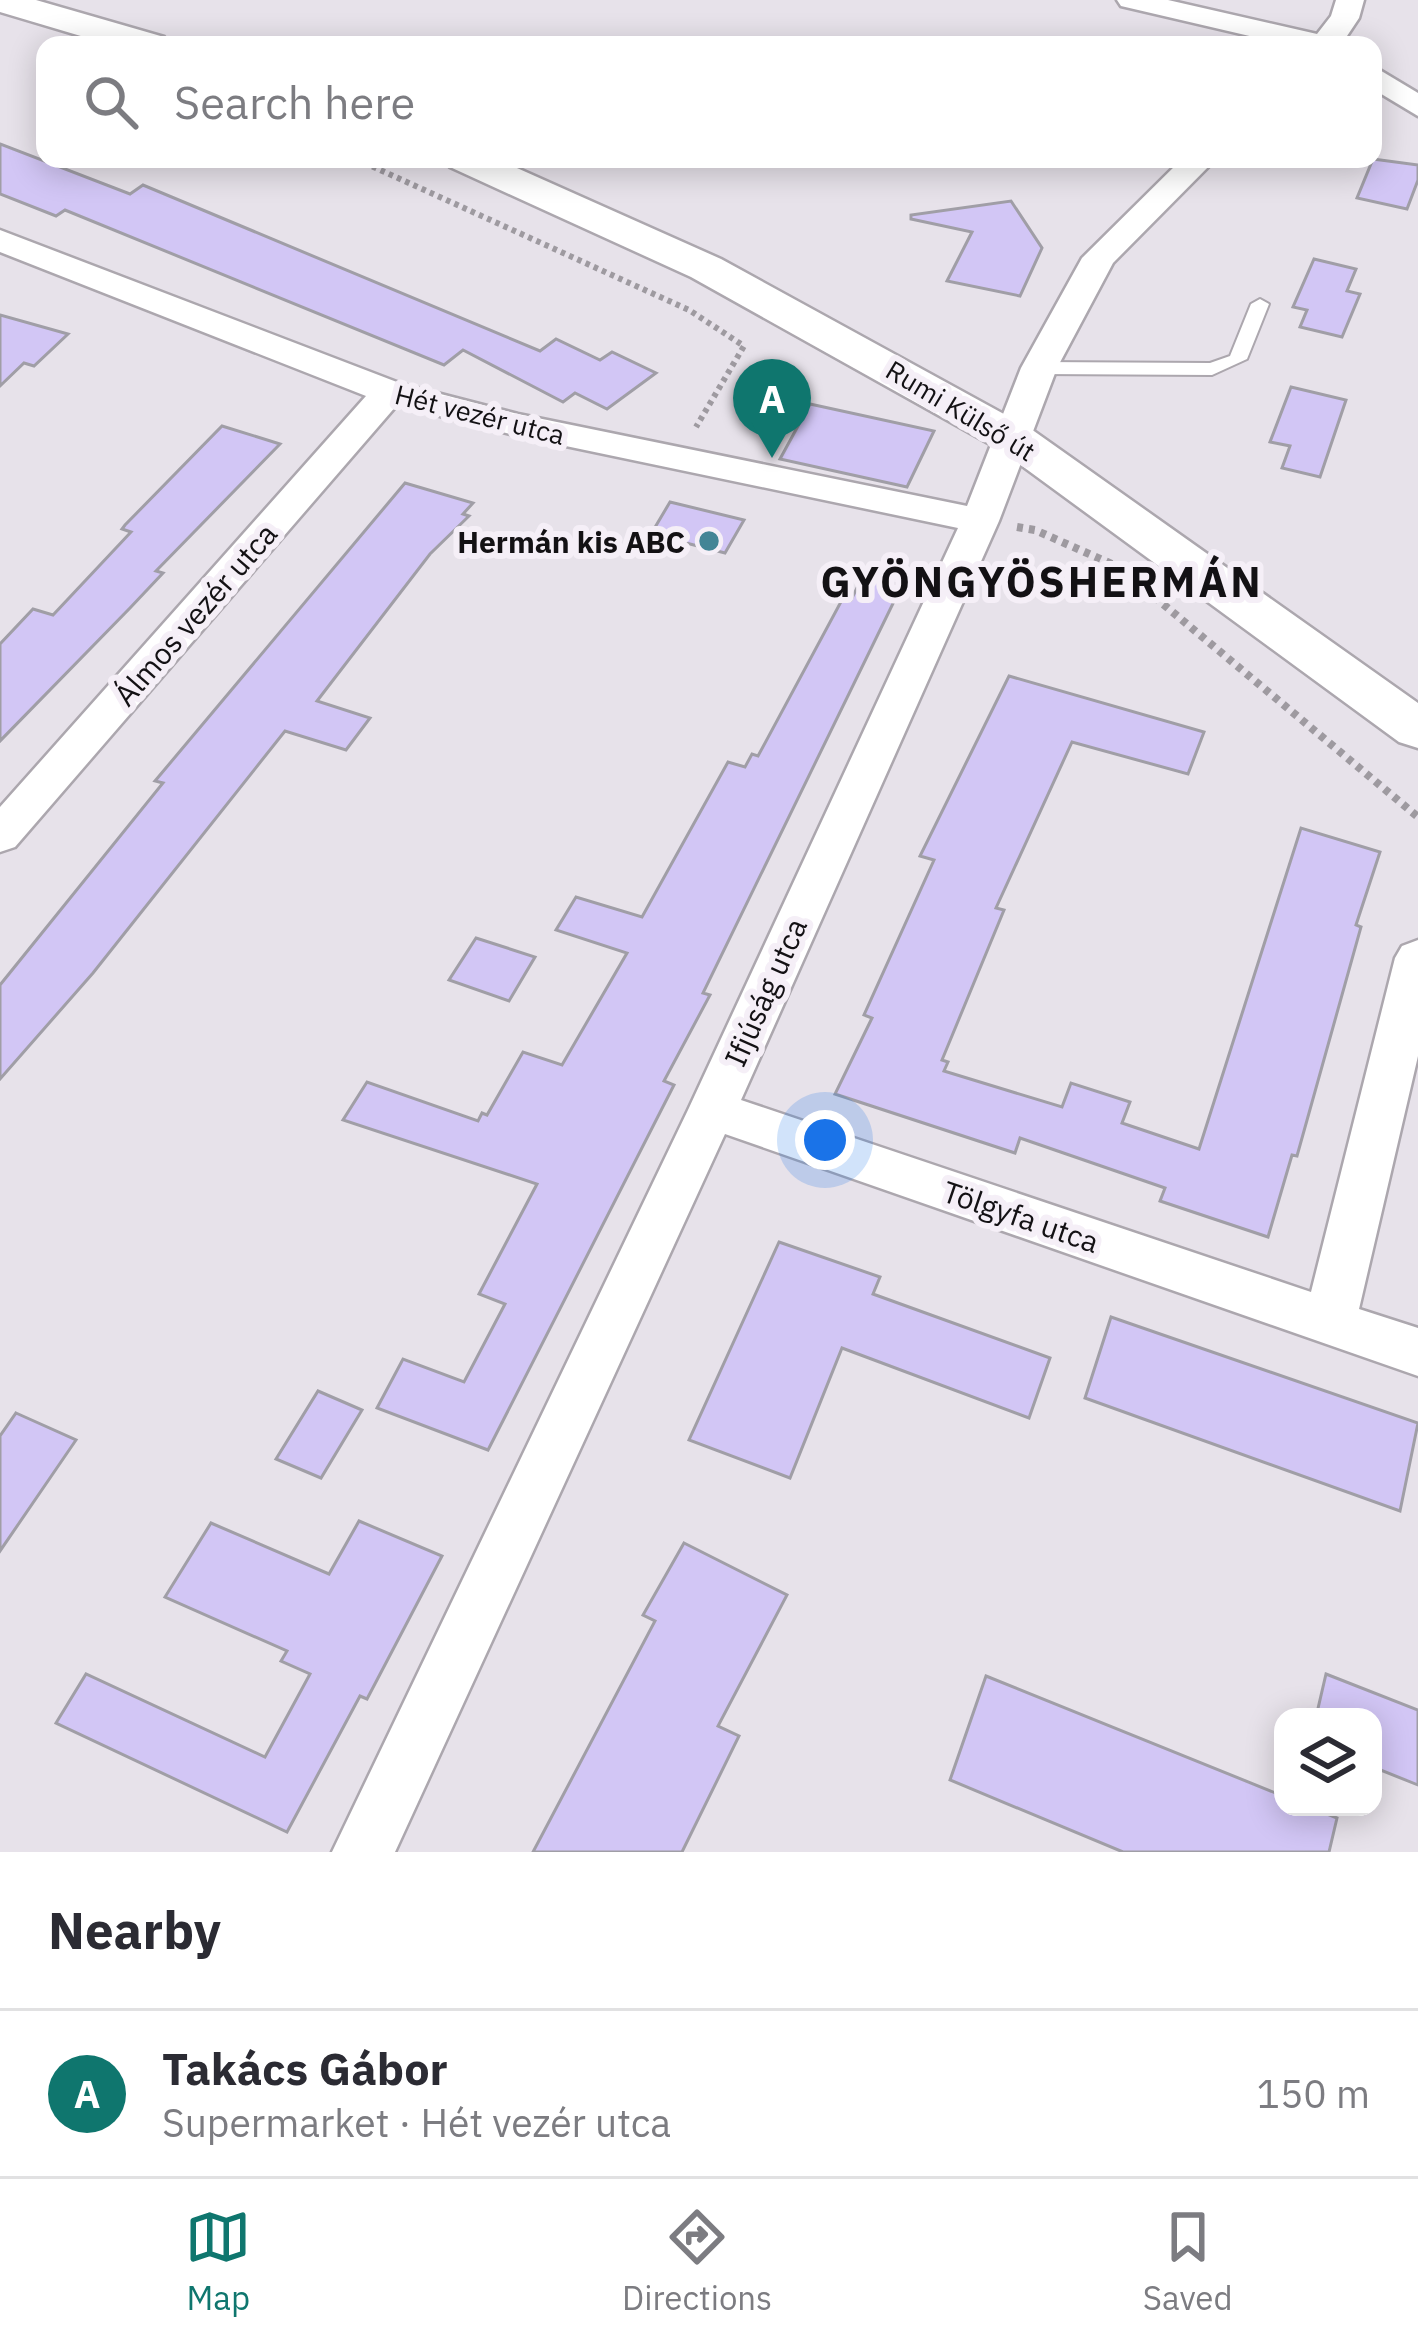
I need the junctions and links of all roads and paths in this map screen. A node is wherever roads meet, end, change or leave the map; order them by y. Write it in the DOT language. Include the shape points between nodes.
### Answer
graph roads {
  1 [pos="1131,0"];
  2 [pos="1350,0"];
  3 [pos="0,1"];
  4 [pos="121,36"];
  5 [pos="1285,36"];
  6 [pos="1331,36"];
  7 [pos="1382,81"];
  8 [pos="1418,107"];
  9 [pos="376,168"];
  10 [pos="484,168"];
  11 [pos="1191,168"];
  12 [pos="2,242"];
  13 [pos="1260,304"];
  14 [pos="1039,368"];
  15 [pos="389,392"];
  16 [pos="1015,439"];
  17 [pos="682,460"];
  18 [pos="980,521"];
  19 [pos="1116,566"];
  20 [pos="1132,579"];
  21 [pos="1418,729"];
  22 [pos="1418,817"];
  23 [pos="0,836"];
  24 [pos="1418,958"];
  25 [pos="712,1110"];
  26 [pos="1330,1321"];
  27 [pos="1418,1352"];
  28 [pos="363,1852"];
  1 -- 5 [label="street"];
  2 -- 6 [label="street"];
  3 -- 4 [label="street"];
  7 -- 8 [label="street"];
  9 -- 17 [label="path" via="689,310 744,346"];
  10 -- 16 [label="street, Rumi Külső út" via="706,268"];
  11 -- 14 [label="street, Ifjúság utca" via="1099,258"];
  12 -- 15 [label="street, Hét vezér utca"];
  13 -- 14 [label="lane" via="1238,358 1212,369"];
  14 -- 16 [label="street, Ifjúság utca"];
  15 -- 17 [label="street, Hét vezér utca"];
  15 -- 23 [label="street, Álmos vezér utca"];
  16 -- 18 [label="street, Ifjúság utca"];
  16 -- 21 [label="street, Rumi Külső út"];
  17 -- 18 [label="street, Hét vezér utca"];
  18 -- 19 [label="path" via="1035,530"];
  18 -- 25 [label="street, Ifjúság utca"];
  20 -- 22 [label="path"];
  24 -- 26 [label="street"];
  25 -- 26 [label="street, Tölgyfa utca"];
  25 -- 28 [label="street, Ifjúság utca"];
  26 -- 27 [label="street, Tölgyfa utca"];
}
